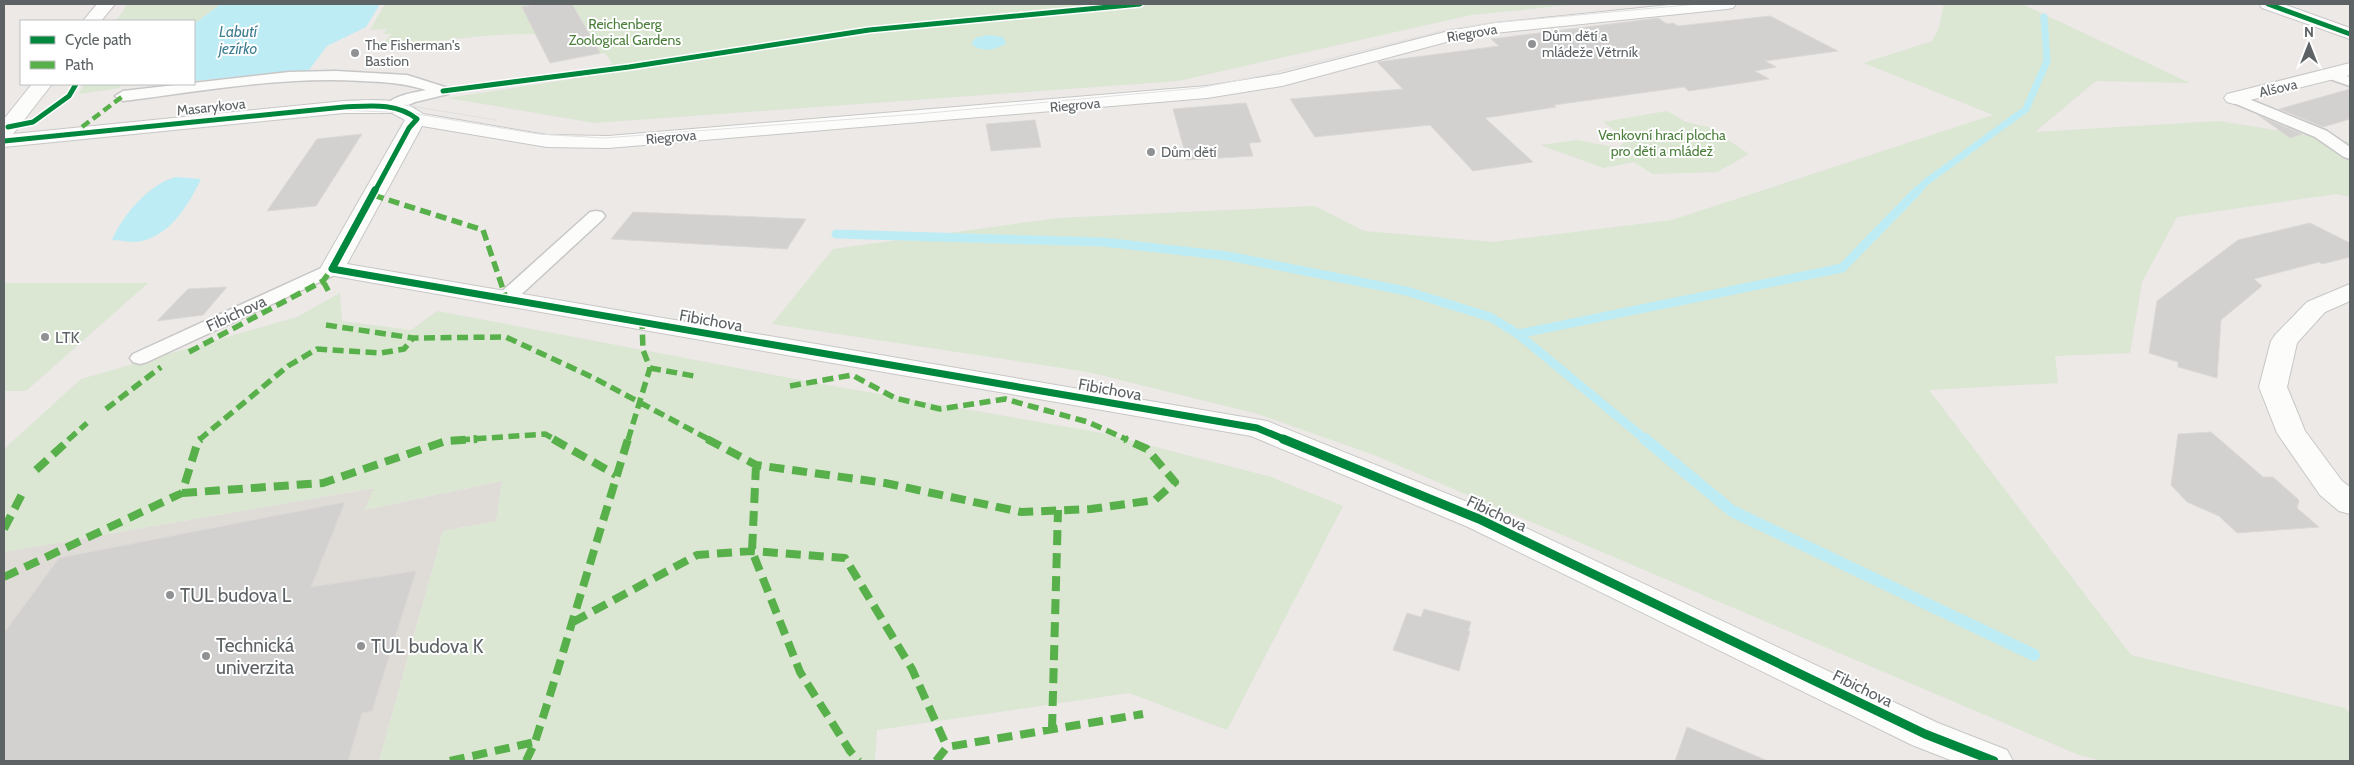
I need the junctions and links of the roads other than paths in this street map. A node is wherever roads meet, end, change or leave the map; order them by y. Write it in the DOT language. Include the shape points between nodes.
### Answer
graph roads {
  1 [pos="106,4"];
  2 [pos="1727,4"];
  3 [pos="2268,4"];
  4 [pos="93,20"];
  5 [pos="2350,34"];
  6 [pos="2341,72"];
  7 [pos="2350,82"];
  8 [pos="41,85"];
  9 [pos="123,96"];
  10 [pos="2234,98"];
  11 [pos="404,113"];
  12 [pos="4,132"];
  13 [pos="4,141"];
  14 [pos="2350,154"];
  15 [pos="596,216"];
  16 [pos="332,269"];
  17 [pos="2350,292"];
  18 [pos="506,298"];
  19 [pos="140,358"];
  20 [pos="2350,503"];
  21 [pos="1994,761"];
  1 -- 4 [label="street"];
  2 -- 11 [label="street, Riegrova" via="1494,28 1449,36 1282,80 1139,100 608,142 548,141"];
  3 -- 5 [label="street"];
  6 -- 7 [label="lane"];
  6 -- 10 [label="street, Alšova"];
  8 -- 12 [label="street"];
  9 -- 11 [label="lane" via="289,76 336,74 407,79 443,92 410,98"];
  10 -- 14 [label="lane" via="2321,134"];
  11 -- 13 [label="street, Masarykova" via="311,110"];
  11 -- 16 [label="street" via="409,128"];
  15 -- 18 [label="lane"];
  16 -- 18 [label="street, Fibichova"];
  16 -- 19 [label="lane, Fibichova"];
  17 -- 20 [label="street" via="2316,307 2284,341 2273,387 2292,433 2331,488"];
  18 -- 21 [label="street, Fibichova" via="1257,428 1479,519 1925,734"];
}
